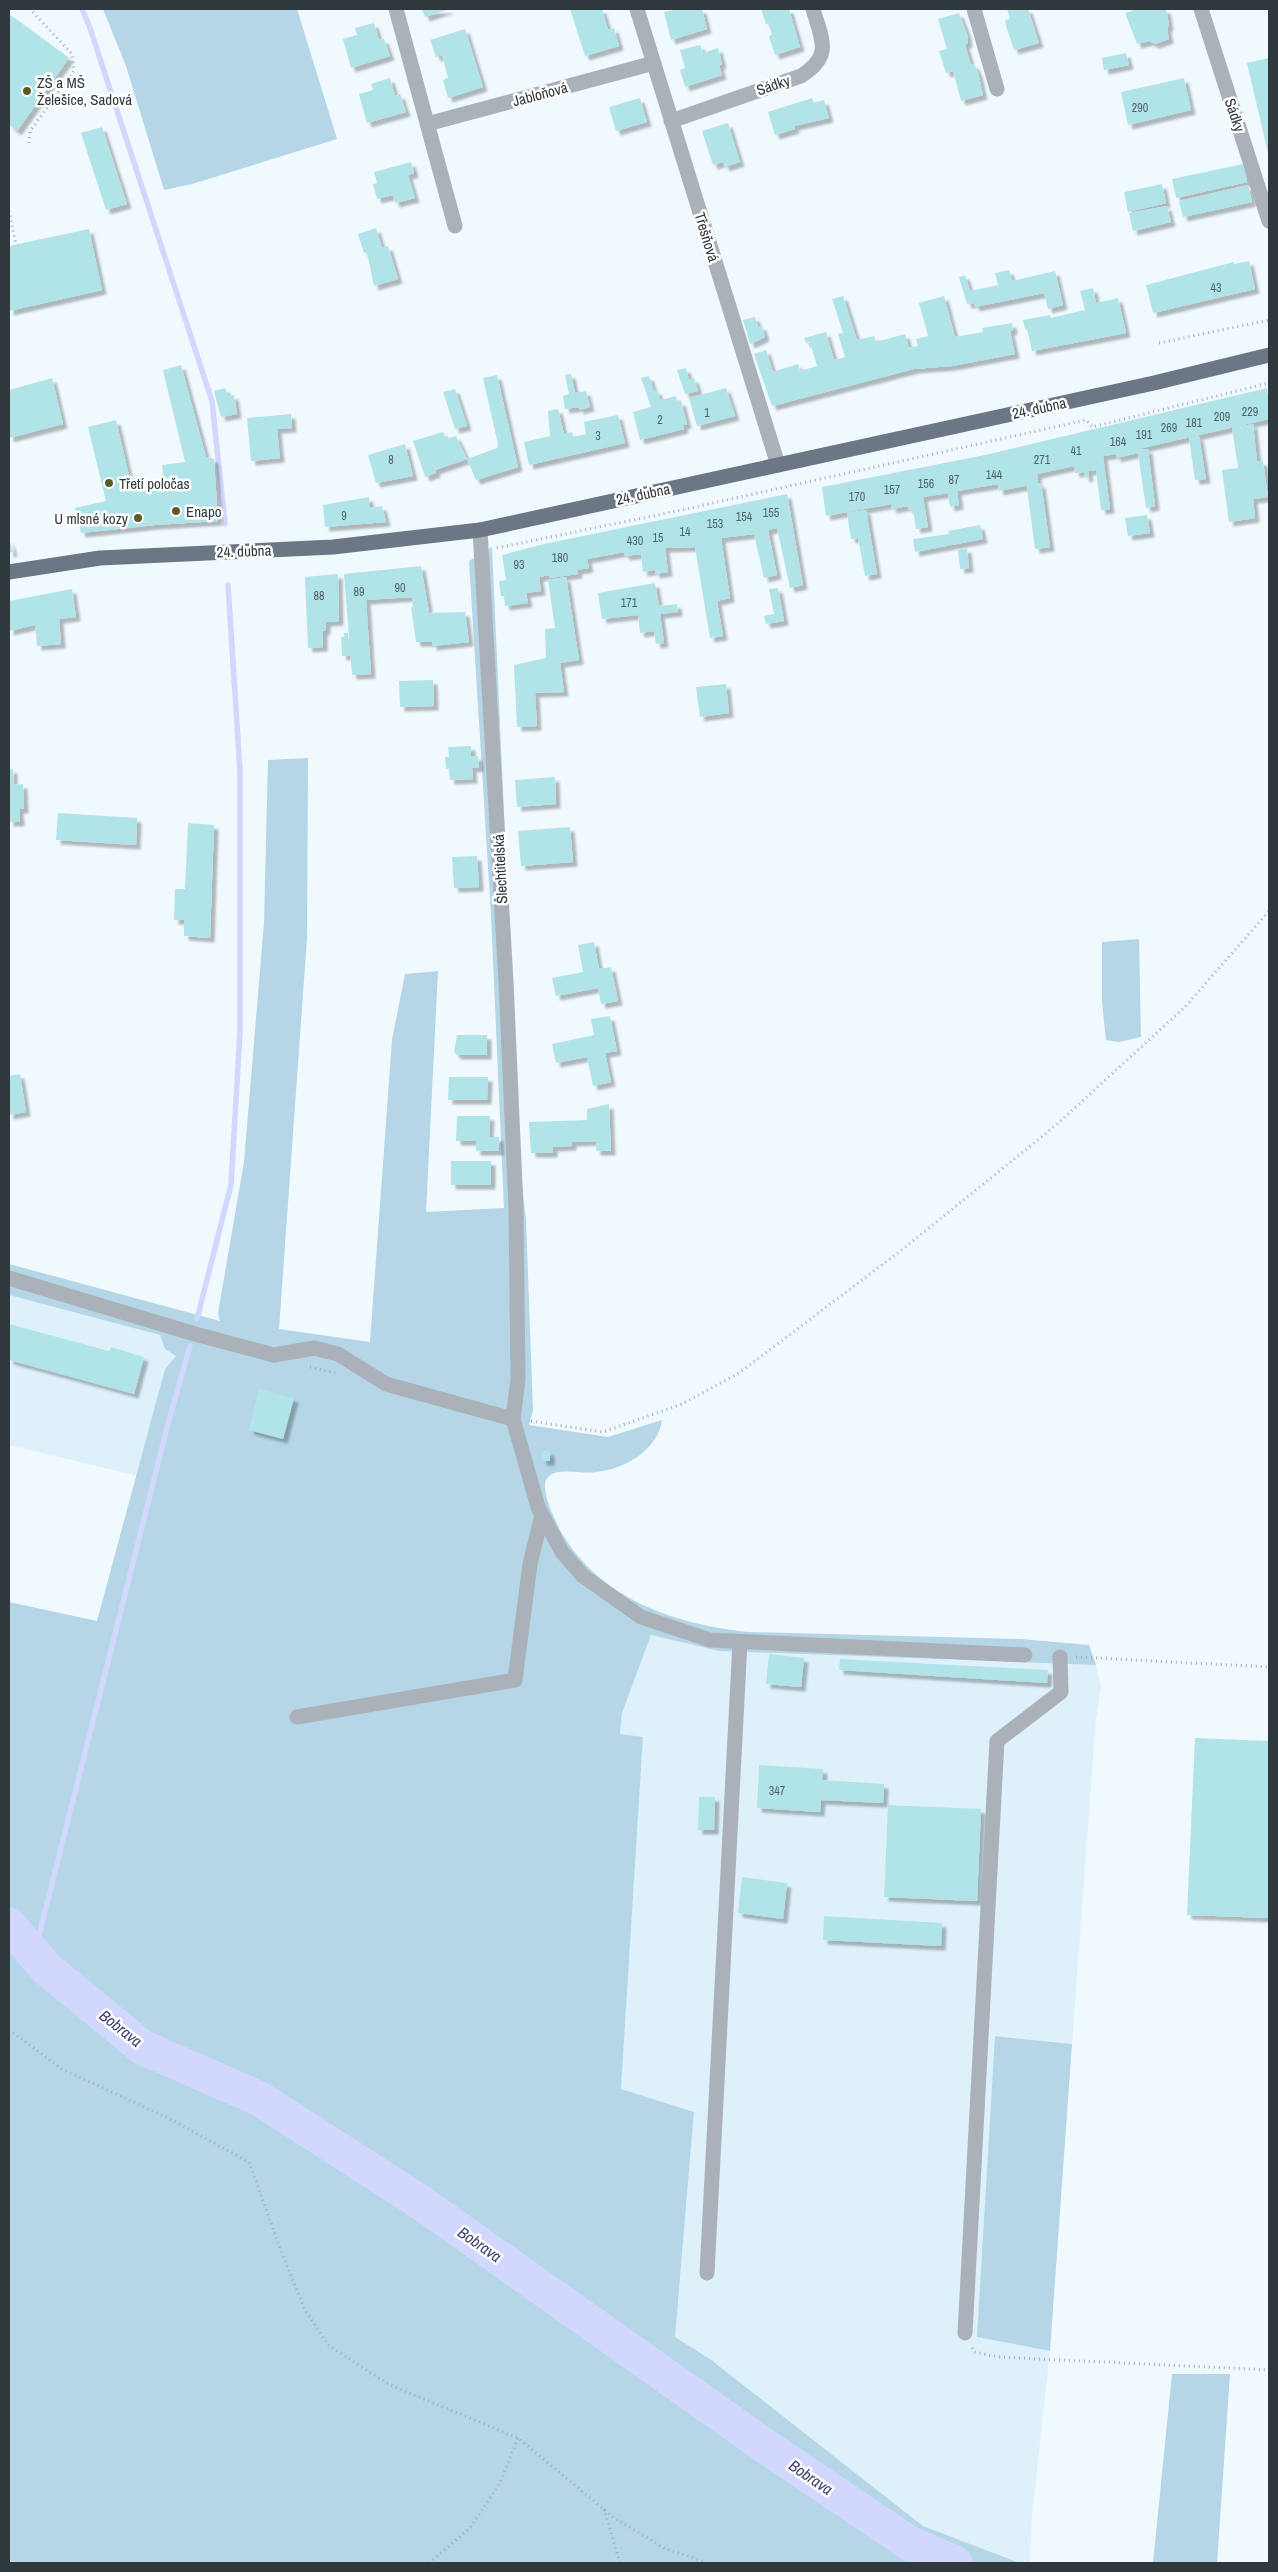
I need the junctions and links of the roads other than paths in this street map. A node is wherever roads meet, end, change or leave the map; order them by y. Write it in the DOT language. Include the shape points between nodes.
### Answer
graph roads {
  1 [pos="396,9"];
  2 [pos="637,9"];
  3 [pos="813,9"];
  4 [pos="974,9"];
  5 [pos="1201,9"];
  6 [pos="654,63"];
  7 [pos="997,89"];
  8 [pos="671,121"];
  9 [pos="427,124"];
  10 [pos="1269,221"];
  11 [pos="455,226"];
  12 [pos="1269,355"];
  13 [pos="778,464"];
  14 [pos="480,530"];
  15 [pos="9,572"];
  16 [pos="9,1278"];
  17 [pos="513,1419"];
  18 [pos="542,1515"];
  19 [pos="740,1642"];
  20 [pos="1025,1655"];
  21 [pos="1060,1657"];
  22 [pos="297,1717"];
  23 [pos="707,2273"];
  24 [pos="966,2333"];
  1 -- 9 [label="street"];
  2 -- 6 [label="street, Třešňová"];
  3 -- 8 [label="street, Sádky" via="822,39 822,56 816,66 801,76"];
  4 -- 7 [label="street"];
  5 -- 10 [label="street, Sádky"];
  6 -- 8 [label="street, Třešňová"];
  6 -- 9 [label="street, Jabloňová"];
  8 -- 13 [label="street, Třešňová"];
  9 -- 11 [label="street"];
  12 -- 13 [label="main road, 24. dubna"];
  13 -- 14 [label="main road, 24. dubna"];
  14 -- 15 [label="main road, 24. dubna" via="334,547 100,558"];
  14 -- 17 [label="street, Šlechtitelská" via="516,1208 518,1379"];
  16 -- 17 [label="street" via="274,1355 314,1348 338,1354 386,1384"];
  17 -- 18 [label="street"];
  18 -- 19 [label="street" via="562,1552 582,1576 641,1617 710,1640"];
  18 -- 22 [label="street" via="530,1564 515,1680"];
  19 -- 20 [label="street"];
  19 -- 23 [label="street"];
  21 -- 24 [label="street" via="1061,1692 997,1742"];
}
